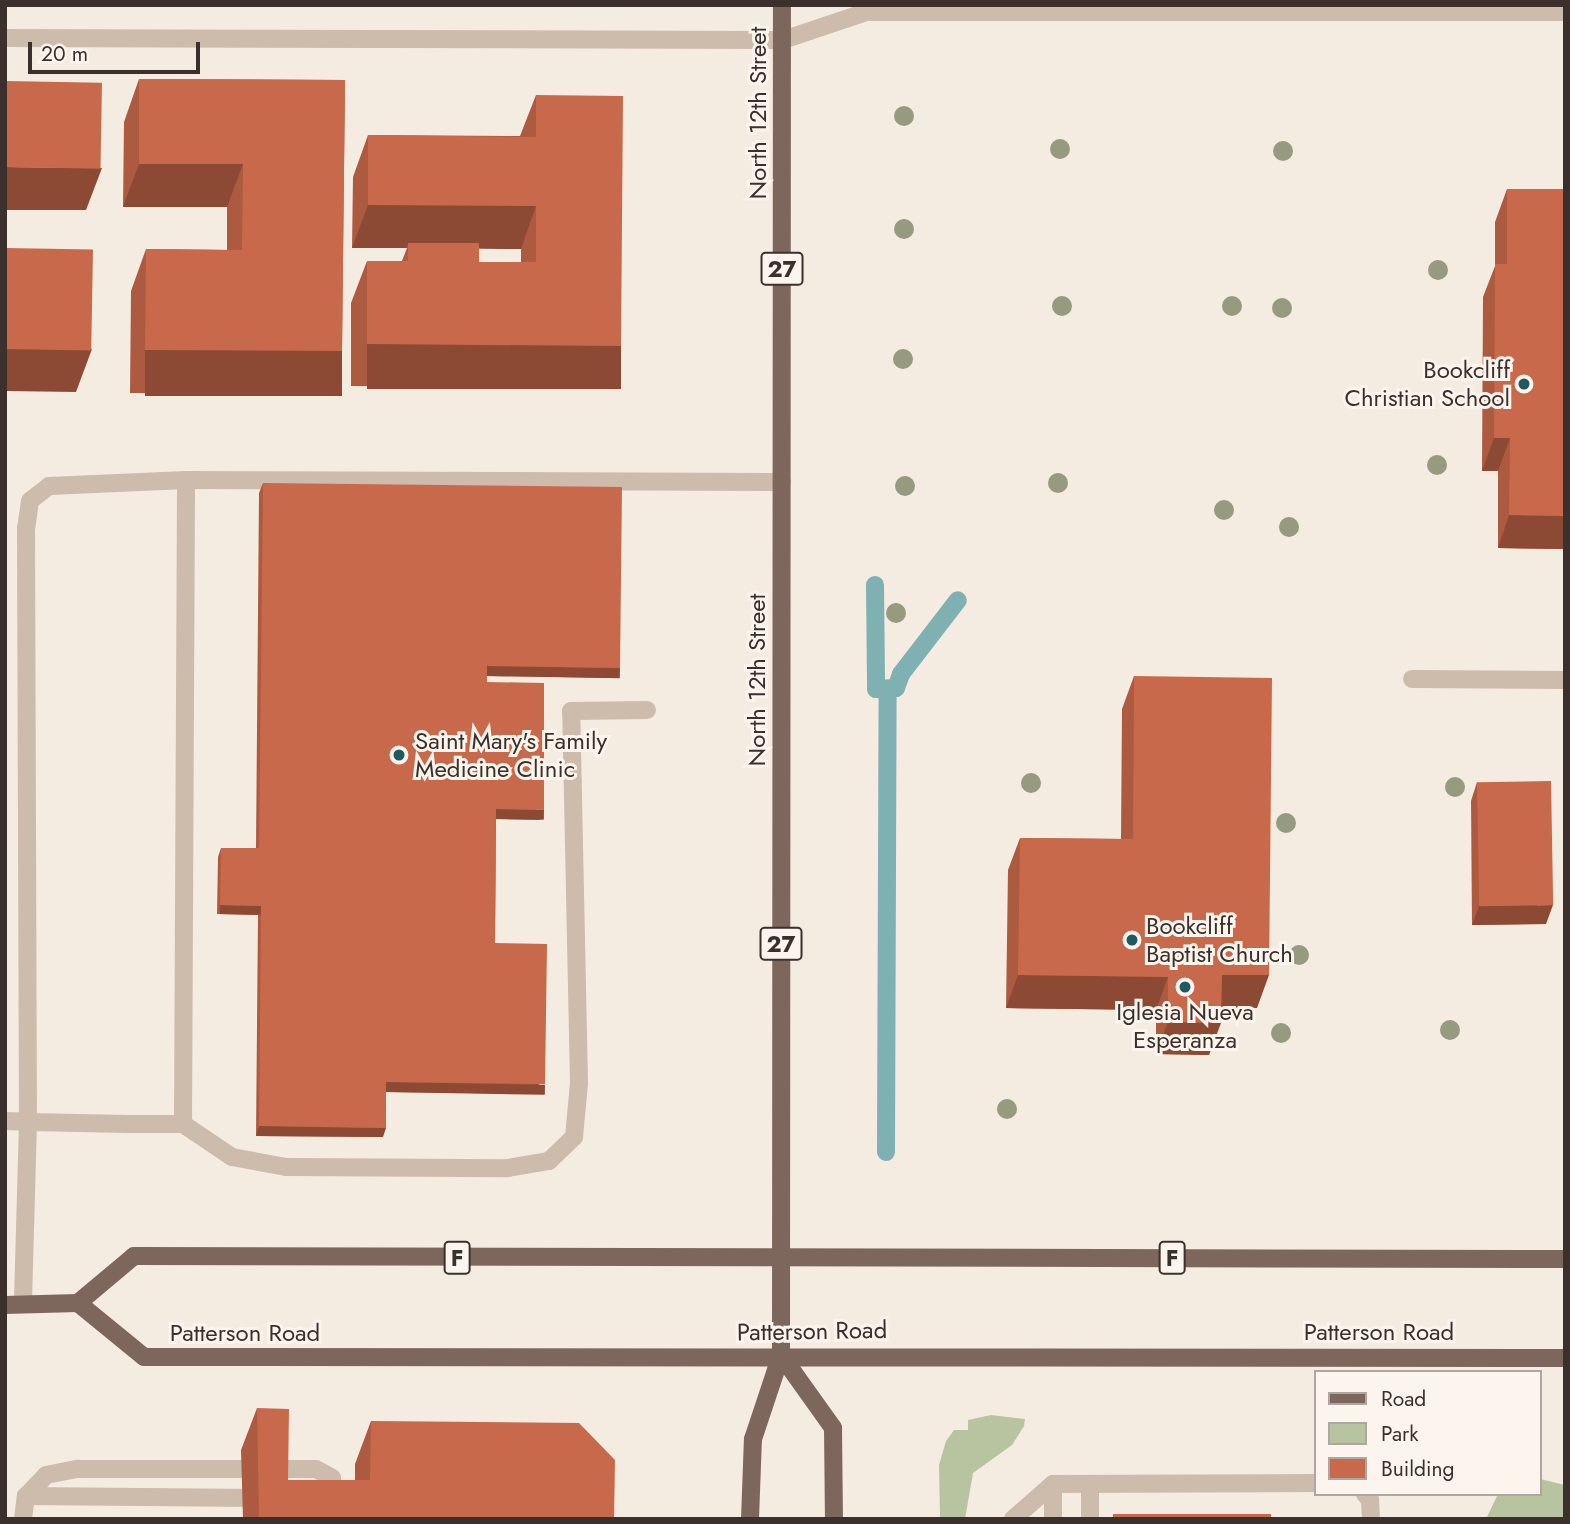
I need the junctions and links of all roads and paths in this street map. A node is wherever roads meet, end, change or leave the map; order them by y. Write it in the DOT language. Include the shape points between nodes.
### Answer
graph roads {
  1 [pos="782,5"];
  2 [pos="1565,12"];
  3 [pos="5,38"];
  4 [pos="783,40"];
  5 [pos="186,480"];
  6 [pos="782,482"];
  7 [pos="1412,679"];
  8 [pos="1565,680"];
  9 [pos="646,710"];
  10 [pos="5,1121"];
  11 [pos="28,1122"];
  12 [pos="183,1124"];
  13 [pos="780,1257"];
  14 [pos="1565,1259"];
  15 [pos="78,1303"];
  16 [pos="14,1305"];
  17 [pos="781,1355"];
  18 [pos="1565,1358"];
  19 [pos="1314,1483"];
  20 [pos="1053,1484"];
  21 [pos="1090,1484"];
  22 [pos="26,1496"];
  23 [pos="1367,1496"];
  24 [pos="283,1498"];
  25 [pos="310,1498"];
  26 [pos="337,1498"];
  27 [pos="23,1519"];
  28 [pos="337,1519"];
  29 [pos="750,1519"];
  30 [pos="835,1519"];
  31 [pos="1013,1519"];
  32 [pos="1053,1519"];
  33 [pos="1090,1519"];
  34 [pos="1371,1519"];
  1 -- 4 [label="main road, North 12th Street / 27"];
  2 -- 4 [label="street" via="866,12"];
  3 -- 4 [label="street"];
  4 -- 6 [label="main road, North 12th Street / 27"];
  5 -- 6 [label="street"];
  5 -- 11 [label="street" via="49,486 30,501 26,528"];
  5 -- 12 [label="street"];
  6 -- 13 [label="main road, North 12th Street / 27"];
  7 -- 8 [label="street"];
  9 -- 12 [label="street" via="571,711 579,1083 574,1136 549,1161 508,1168 286,1167 232,1157"];
  10 -- 11 [label="street"];
  11 -- 12 [label="street"];
  11 -- 16 [label="street"];
  13 -- 14 [label="main road, F"];
  13 -- 15 [label="main road, F" via="134,1256"];
  13 -- 17 [label="main road, North 12th Street / 27"];
  15 -- 16 [label="main road"];
  15 -- 17 [label="main road, Patterson Road" via="144,1357"];
  17 -- 18 [label="main road, Patterson Road"];
  17 -- 29 [label="main road, North 12th Street / 27" via="753,1439"];
  17 -- 30 [label="main road" via="833,1428"];
  19 -- 21 [label="street"];
  20 -- 21 [label="street"];
  20 -- 31 [label="street"];
  20 -- 32 [label="street"];
  21 -- 33 [label="street"];
  22 -- 24 [label="street"];
  22 -- 26 [label="street" via="46,1475 78,1469 316,1469 332,1478"];
  22 -- 27 [label="street"];
  23 -- 34 [label="street"];
  25 -- 26 [label="street"];
  26 -- 28 [label="street"];
}
